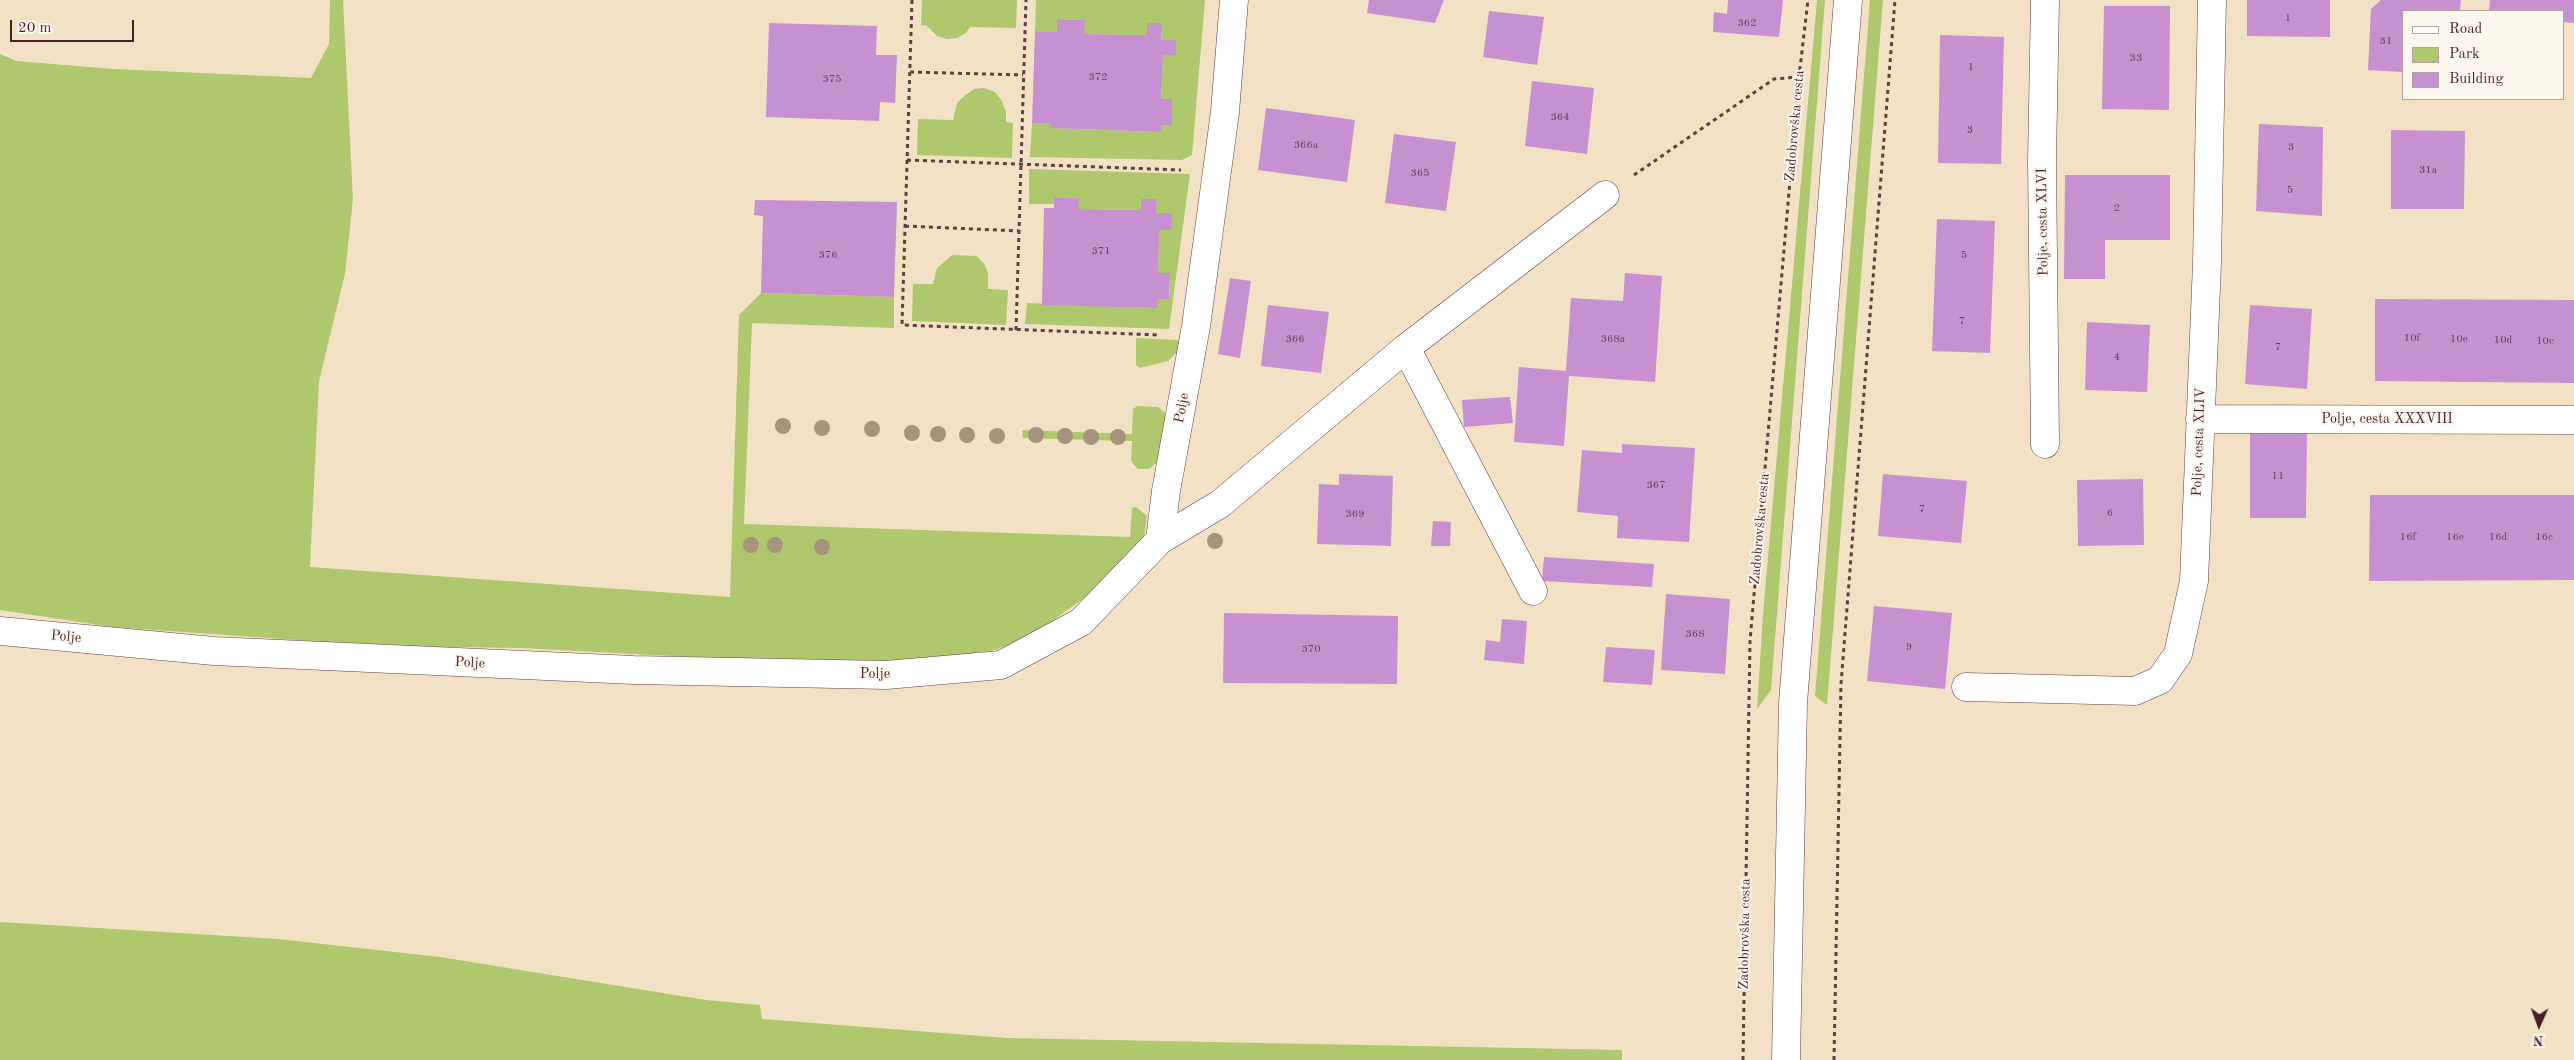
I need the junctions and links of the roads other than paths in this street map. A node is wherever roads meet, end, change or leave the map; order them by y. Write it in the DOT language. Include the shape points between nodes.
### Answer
graph roads {
  1 [pos="1234,0"];
  2 [pos="1848,0"];
  3 [pos="2046,0"];
  4 [pos="2212,0"];
  5 [pos="1605,195"];
  6 [pos="1406,348"];
  7 [pos="2200,418"];
  8 [pos="2574,420"];
  9 [pos="2045,444"];
  10 [pos="1160,540"];
  11 [pos="1533,590"];
  12 [pos="0,631"];
  13 [pos="1966,687"];
  14 [pos="1786,1060"];
  1 -- 10 [label="street, Polje" via="1226,112 1196,326"];
  2 -- 14 [label="street" via="1793,703"];
  3 -- 9 [label="street, Polje, cesta XLVI" via="2042,160"];
  4 -- 7 [label="street, Polje, cesta XLIV" via="2209,194"];
  5 -- 6 [label="street"];
  6 -- 10 [label="street" via="1220,504"];
  6 -- 11 [label="street"];
  7 -- 8 [label="street, Polje, cesta XXXVIII"];
  7 -- 13 [label="street, Polje, cesta XLIV" via="2194,581 2178,654 2160,680 2135,691"];
  10 -- 12 [label="street, Polje" via="1081,622 1001,666 886,674 634,670 214,651"];
}
